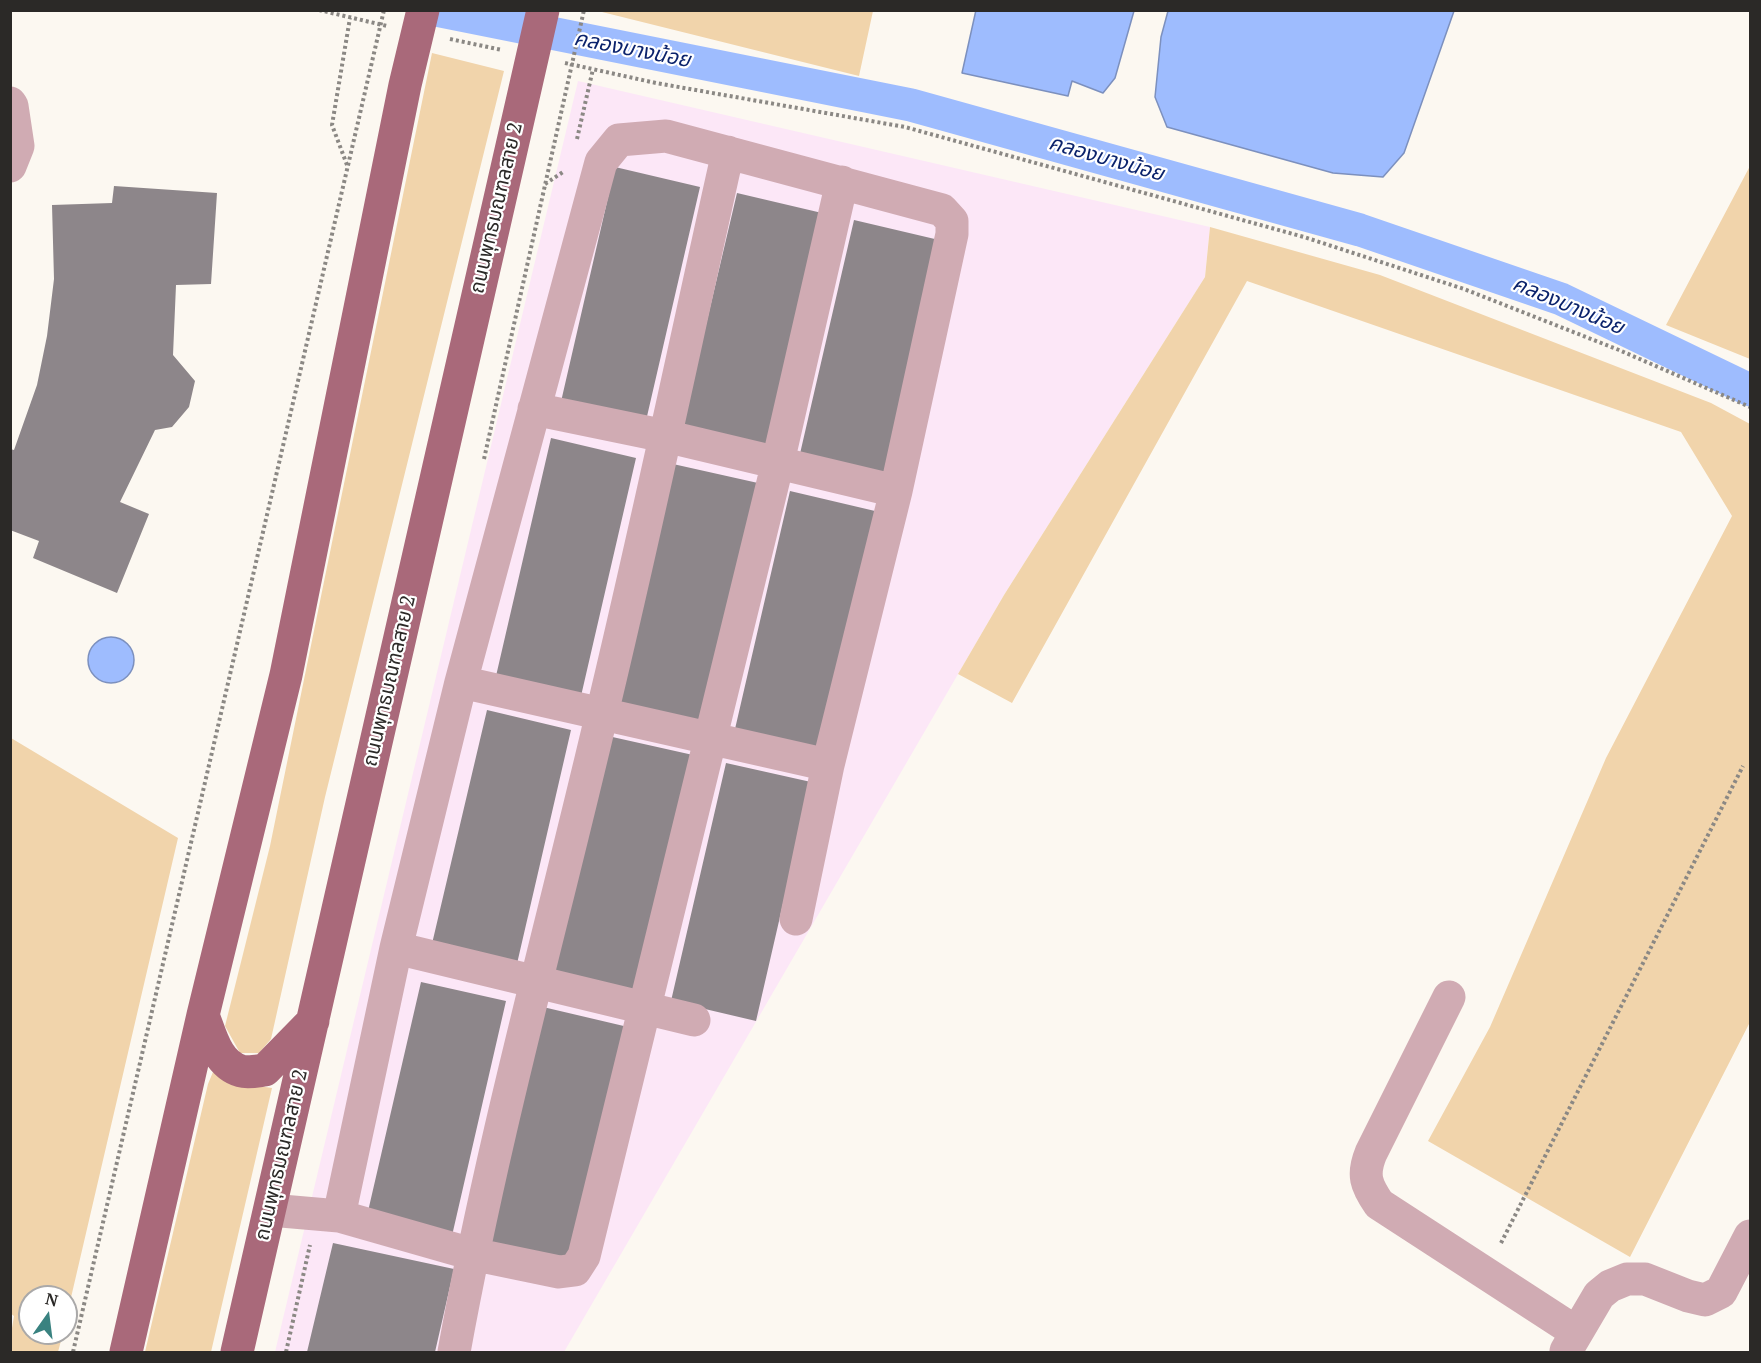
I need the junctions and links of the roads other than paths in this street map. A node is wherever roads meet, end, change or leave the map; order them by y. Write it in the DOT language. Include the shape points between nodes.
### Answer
graph roads {
  1 [pos="423,10"];
  2 [pos="543,10"];
  3 [pos="10,103"];
  4 [pos="728,152"];
  5 [pos="10,166"];
  6 [pos="842,182"];
  7 [pos="534,409"];
  8 [pos="665,436"];
  9 [pos="778,462"];
  10 [pos="896,491"];
  11 [pos="461,682"];
  12 [pos="602,714"];
  13 [pos="711,738"];
  14 [pos="828,765"];
  15 [pos="796,919"];
  16 [pos="396,948"];
  17 [pos="535,982"];
  18 [pos="1449,997"];
  19 [pos="644,1008"];
  20 [pos="203,1015"];
  21 [pos="694,1020"];
  22 [pos="313,1021"];
  23 [pos="270,1210"];
  24 [pos="339,1216"];
  25 [pos="1750,1236"];
  26 [pos="472,1254"];
  27 [pos="1571,1342"];
  28 [pos="126,1353"];
  29 [pos="237,1353"];
  30 [pos="454,1353"];
  1 -- 20 [label="main road" via="286,675"];
  2 -- 22 [label="main road, ถนนพุทธมณฑลสาย 2"];
  3 -- 5 [label="street" via="18,146"];
  4 -- 6 [label="street"];
  4 -- 7 [label="street" via="666,136 619,140 601,162"];
  4 -- 8 [label="street"];
  6 -- 9 [label="street"];
  6 -- 10 [label="street" via="942,210 952,221"];
  7 -- 8 [label="street"];
  7 -- 11 [label="street"];
  8 -- 9 [label="street"];
  8 -- 12 [label="street"];
  9 -- 10 [label="street"];
  9 -- 13 [label="street"];
  10 -- 14 [label="street"];
  11 -- 12 [label="street"];
  11 -- 16 [label="street"];
  12 -- 13 [label="street"];
  12 -- 17 [label="street"];
  13 -- 14 [label="street"];
  13 -- 19 [label="street"];
  14 -- 15 [label="street"];
  16 -- 17 [label="street"];
  16 -- 24 [label="street"];
  17 -- 19 [label="street"];
  17 -- 26 [label="street"];
  18 -- 27 [label="street" via="1371,1153 1366,1167 1370,1192 1379,1204 1486,1274"];
  19 -- 21 [label="street"];
  19 -- 26 [label="street" via="584,1256 575,1270 559,1272"];
  20 -- 22 [label="main road" via="225,1064 242,1071 265,1070"];
  20 -- 28 [label="main road"];
  22 -- 23 [label="main road, ถนนพุทธมณฑลสาย 2"];
  23 -- 24 [label="street"];
  23 -- 29 [label="main road, ถนนพุทธมณฑลสาย 2"];
  24 -- 26 [label="street"];
  25 -- 27 [label="street" via="1721,1292 1705,1300 1645,1279 1627,1279 1599,1295"];
  26 -- 30 [label="street"];
}
